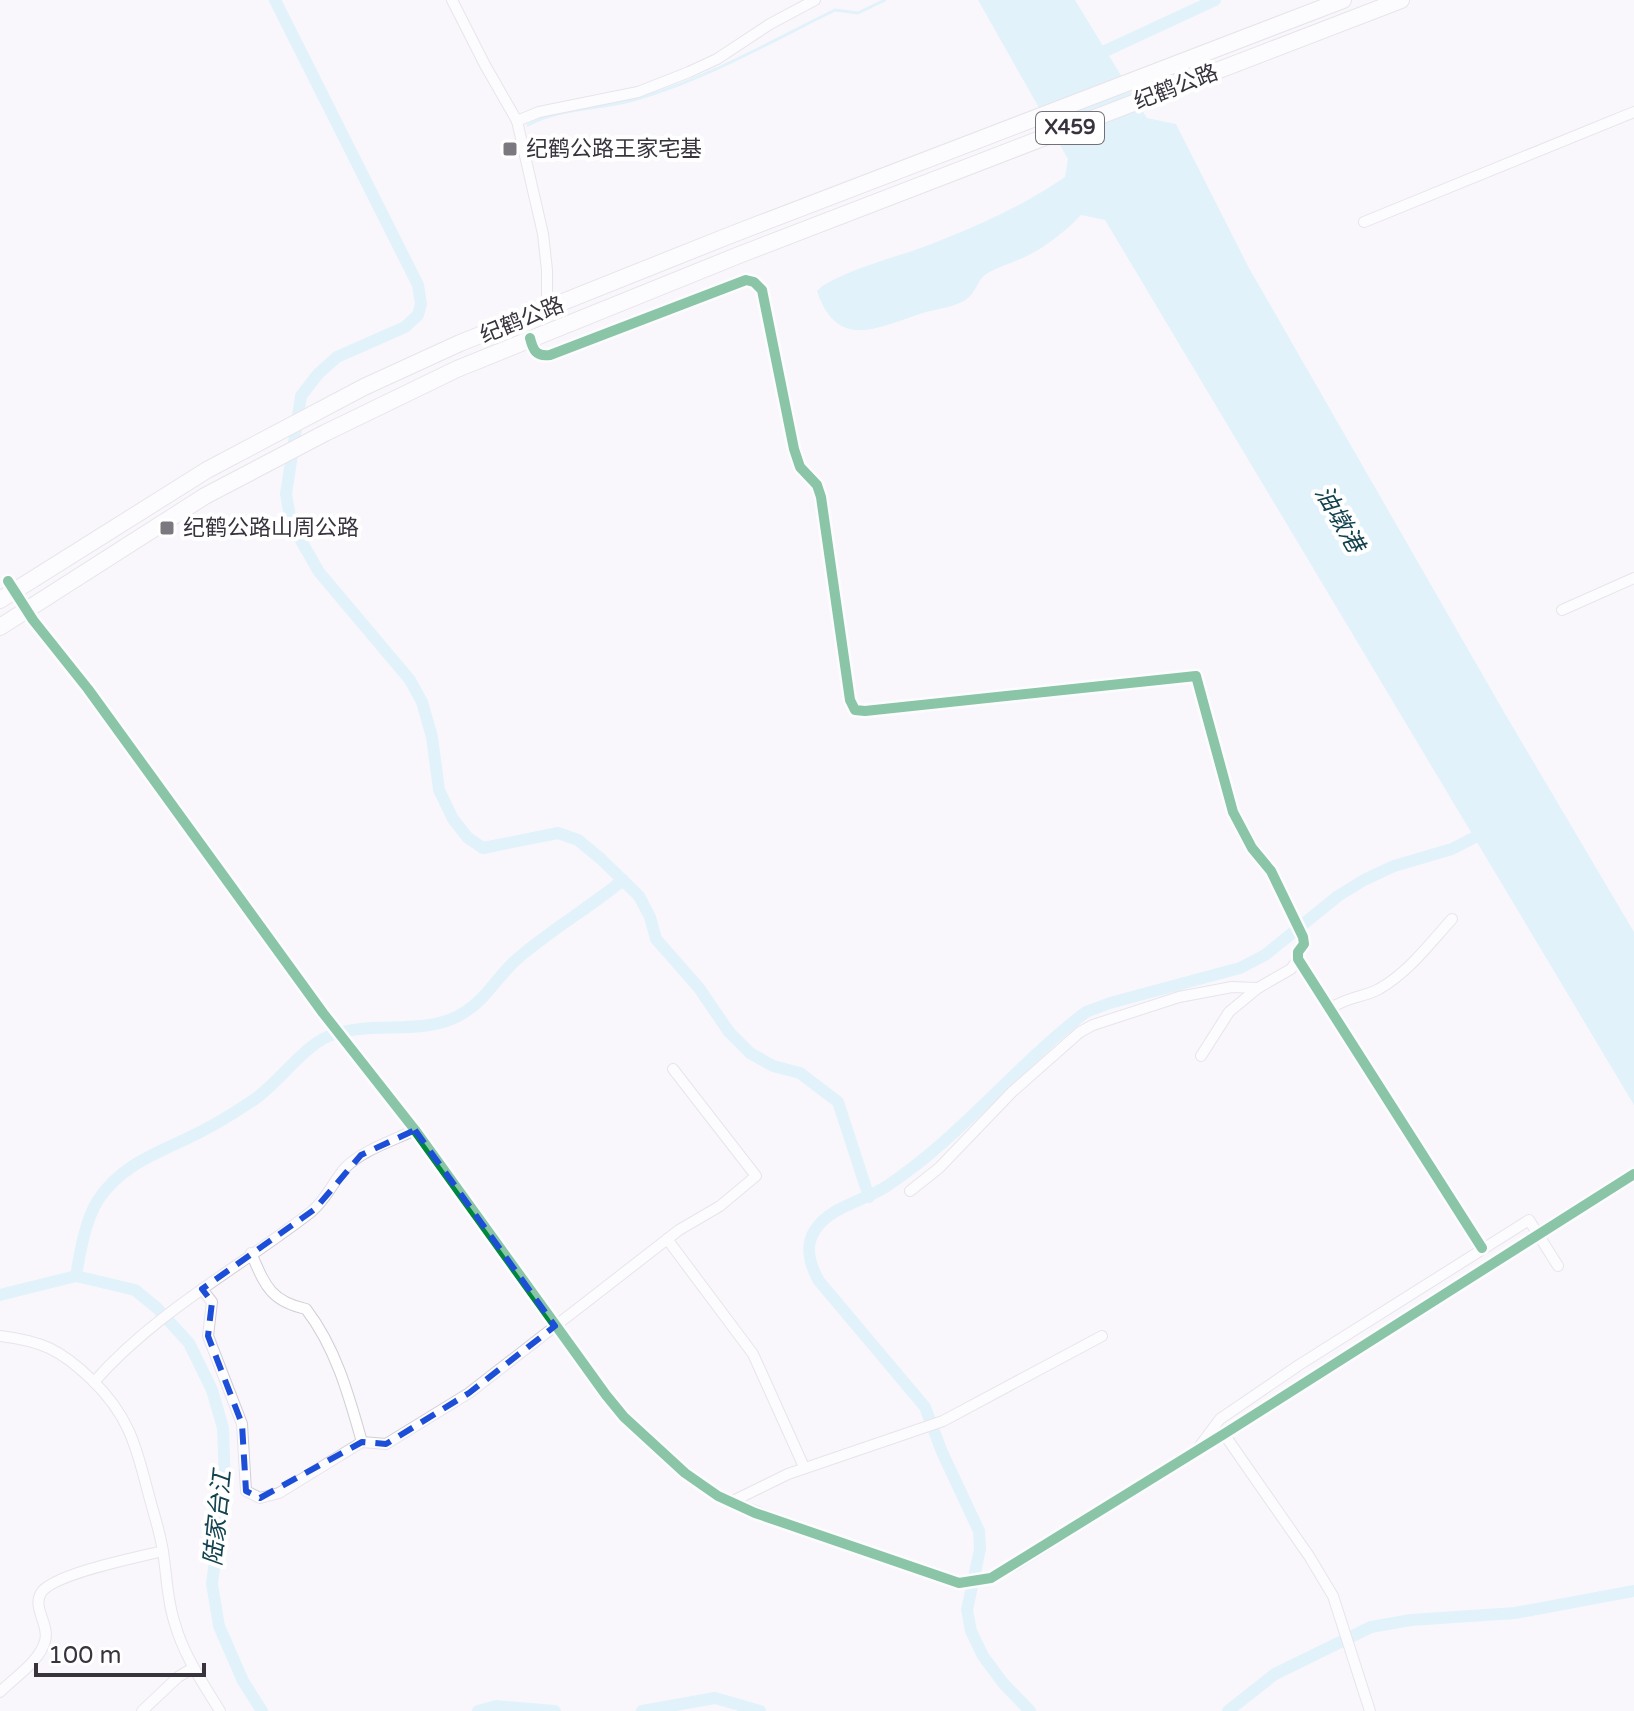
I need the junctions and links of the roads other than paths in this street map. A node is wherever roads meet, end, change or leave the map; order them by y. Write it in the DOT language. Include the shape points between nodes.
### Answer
graph roads {
  1 [pos="452,0"];
  2 [pos="815,0"];
  3 [pos="1343,0"];
  4 [pos="1401,0"];
  5 [pos="1634,112"];
  6 [pos="517,121"];
  7 [pos="1364,222"];
  8 [pos="547,308"];
  9 [pos="530,338"];
  10 [pos="1634,578"];
  11 [pos="7,591"];
  12 [pos="26,609"];
  13 [pos="1562,610"];
  14 [pos="0,627"];
  15 [pos="1452,919"];
  16 [pos="1298,959"];
  17 [pos="1258,988"];
  18 [pos="1328,1002"];
  19 [pos="1201,1056"];
  20 [pos="673,1069"];
  21 [pos="415,1130"];
  22 [pos="1634,1174"];
  23 [pos="910,1191"];
  24 [pos="667,1239"];
  25 [pos="1482,1248"];
  26 [pos="251,1253"];
  27 [pos="1558,1266"];
  28 [pos="202,1289"];
  29 [pos="555,1326"];
  30 [pos="0,1336"];
  31 [pos="1102,1336"];
  32 [pos="94,1382"];
  33 [pos="1224,1434"];
  34 [pos="362,1442"];
  35 [pos="1195,1452"];
  36 [pos="804,1467"];
  37 [pos="731,1502"];
  38 [pos="163,1551"];
  39 [pos="193,1668"];
  40 [pos="0,1692"];
  41 [pos="142,1711"];
  42 [pos="220,1711"];
  43 [pos="1370,1711"];
  1 -- 6 [label="street"];
  2 -- 6 [label="street" via="689,72 638,92"];
  3 -- 8 [label="main road, 纪鹤公路 / X459"];
  4 -- 9 [label="main road, 纪鹤公路 / X459"];
  5 -- 7 [label="street"];
  6 -- 8 [label="street" via="543,234"];
  8 -- 11 [label="main road, 纪鹤公路 / X459" via="460,343 271,435"];
  9 -- 12 [label="main road, 纪鹤公路 / X459" via="266,462"];
  9 -- 16 [label="street" via="533,350 550,355 746,280 754,282 762,290 794,449 821,497 855,710 1196,676 1233,812 1271,871 1303,937"];
  10 -- 13 [label="street"];
  11 -- 12 [label="street"];
  12 -- 14 [label="main road, 纪鹤公路 / X459"];
  12 -- 21 [label="street"];
  15 -- 18 [label="street" via="1382,987 1333,1007"];
  16 -- 17 [label="street"];
  16 -- 18 [label="street"];
  17 -- 19 [label="street" via="1229,1012"];
  17 -- 23 [label="street" via="1179,997 1080,1032"];
  18 -- 25 [label="street"];
  20 -- 24 [label="street" via="756,1176"];
  21 -- 26 [label="street" via="361,1155 315,1209"];
  21 -- 29 [label="street"];
  22 -- 33 [label="street, bridge"];
  24 -- 29 [label="street"];
  24 -- 36 [label="street" via="753,1354"];
  25 -- 27 [label="street" via="1529,1220"];
  25 -- 35 [label="street" via="1220,1419"];
  26 -- 28 [label="street"];
  26 -- 34 [label="street" via="264,1284 284,1304 306,1309 319,1325 349,1395"];
  28 -- 32 [label="street" via="150,1328"];
  28 -- 34 [label="street" via="212,1302 208,1336 242,1424 246,1491 260,1498 279,1493"];
  29 -- 34 [label="street" via="469,1393 398,1437 386,1444"];
  29 -- 37 [label="street" via="624,1417 685,1473"];
  30 -- 32 [label="street" via="57,1349"];
  31 -- 36 [label="street" via="943,1421"];
  32 -- 38 [label="street" via="118,1408 135,1442"];
  33 -- 35 [label="street"];
  33 -- 43 [label="street" via="1333,1596"];
  35 -- 37 [label="street" via="982,1581 959,1583"];
  36 -- 37 [label="street"];
  38 -- 39 [label="street" via="171,1610"];
  38 -- 40 [label="street" via="71,1575 46,1587 39,1601 45,1645"];
  39 -- 41 [label="street"];
  39 -- 42 [label="street"];
}
